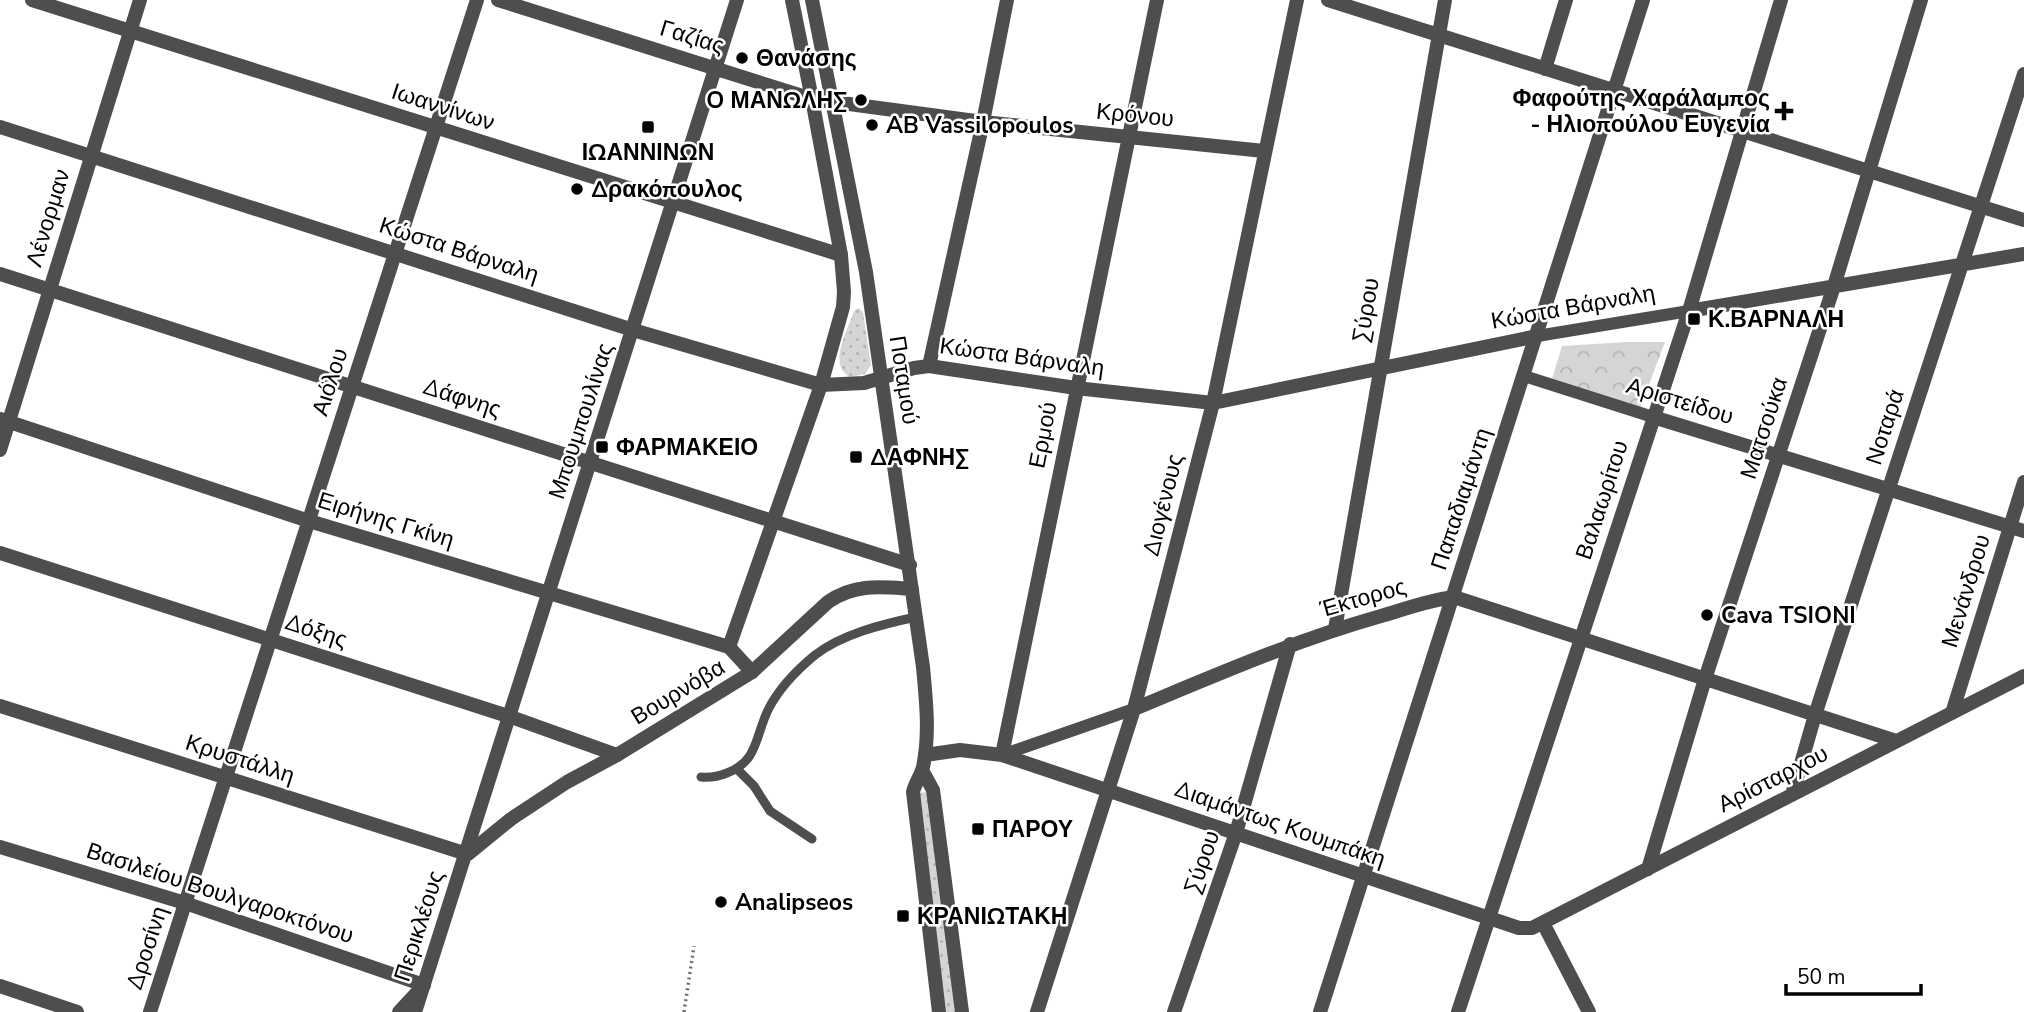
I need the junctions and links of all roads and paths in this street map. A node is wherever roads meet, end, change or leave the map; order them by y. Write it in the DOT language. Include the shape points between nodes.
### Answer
graph roads {
  1 [pos="32,0"];
  2 [pos="140,0"];
  3 [pos="477,0"];
  4 [pos="498,0"];
  5 [pos="737,0"];
  6 [pos="792,0"];
  7 [pos="812,0"];
  8 [pos="1007,0"];
  9 [pos="1157,0"];
  10 [pos="1297,0"];
  11 [pos="1328,0"];
  12 [pos="1445,0"];
  13 [pos="1566,0"];
  14 [pos="1643,0"];
  15 [pos="1782,0"];
  16 [pos="1921,0"];
  17 [pos="130,32"];
  18 [pos="1437,34"];
  19 [pos="716,68"];
  20 [pos="1545,69"];
  21 [pos="2024,74"];
  22 [pos="1614,90"];
  23 [pos="812,99"];
  24 [pos="834,104"];
  25 [pos="983,122"];
  26 [pos="0,127"];
  27 [pos="435,128"];
  28 [pos="1742,131"];
  29 [pos="1128,138"];
  30 [pos="1264,151"];
  31 [pos="92,156"];
  32 [pos="1867,170"];
  33 [pos="673,204"];
  34 [pos="1981,206"];
  35 [pos="2024,220"];
  36 [pos="395,253"];
  37 [pos="2024,254"];
  38 [pos="841,255"];
  39 [pos="1962,263"];
  40 [pos="0,274"];
  41 [pos="1834,286"];
  42 [pos="50,290"];
  43 [pos="1689,311"];
  44 [pos="633,330"];
  45 [pos="1537,335"];
  46 [pos="929,366"];
  47 [pos="1378,370"];
  48 [pos="1524,376"];
  49 [pos="881,379"];
  50 [pos="821,385"];
  51 [pos="352,387"];
  52 [pos="1076,388"];
  53 [pos="1213,403"];
  54 [pos="1653,417"];
  55 [pos="4,420"];
  56 [pos="0,450"];
  57 [pos="1779,456"];
  58 [pos="591,463"];
  59 [pos="2024,482"];
  60 [pos="1889,489"];
  61 [pos="309,521"];
  62 [pos="772,521"];
  63 [pos="2017,528"];
  64 [pos="0,553"];
  65 [pos="910,565"];
  66 [pos="912,589"];
  67 [pos="550,593"];
  68 [pos="1454,597"];
  69 [pos="916,617"];
  70 [pos="1335,629"];
  71 [pos="1582,638"];
  72 [pos="270,640"];
  73 [pos="1290,644"];
  74 [pos="729,647"];
  75 [pos="752,673"];
  76 [pos="2024,676"];
  77 [pos="1705,679"];
  78 [pos="0,706"];
  79 [pos="1134,709"];
  80 [pos="1952,713"];
  81 [pos="1815,715"];
  82 [pos="510,717"];
  83 [pos="1896,741"];
  84 [pos="617,755"];
  85 [pos="925,755"];
  86 [pos="1002,755"];
  87 [pos="737,769"];
  88 [pos="922,770"];
  89 [pos="701,776"];
  90 [pos="226,778"];
  91 [pos="1107,790"];
  92 [pos="1792,795"];
  93 [pos="1236,834"];
  94 [pos="812,839"];
  95 [pos="0,847"];
  96 [pos="467,855"];
  97 [pos="1648,869"];
  98 [pos="1364,877"];
  99 [pos="185,903"];
  100 [pos="1489,918"];
  101 [pos="1543,923"];
  102 [pos="694,946"];
  103 [pos="424,985"];
  104 [pos="0,986"];
  105 [pos="77,1012"];
  106 [pos="150,1012"];
  107 [pos="399,1012"];
  108 [pos="415,1012"];
  109 [pos="684,1012"];
  110 [pos="939,1012"];
  111 [pos="962,1012"];
  112 [pos="1037,1012"];
  113 [pos="1174,1012"];
  114 [pos="1320,1012"];
  115 [pos="1458,1012"];
  116 [pos="1589,1012"];
  1 -- 17 [label="street, Ιωαννίνων"];
  2 -- 17 [label="street, Λένορμαν"];
  3 -- 27 [label="street, Αιόλου"];
  4 -- 19 [label="street, Γαζίας"];
  5 -- 19 [label="street, Μπουμπουλίνας"];
  6 -- 23 [label="street"];
  7 -- 24 [label="street, Ποταμού"];
  8 -- 25 [label="street"];
  9 -- 29 [label="street, Ερμού"];
  10 -- 30 [label="street, Διογένους"];
  11 -- 18 [label="street"];
  12 -- 18 [label="street, Σύρου"];
  13 -- 20 [label="street"];
  14 -- 22 [label="street, Παπαδιαμάντη"];
  15 -- 28 [label="street, Βαλαωρίτου"];
  16 -- 32 [label="street, Ματσούκα"];
  17 -- 27 [label="street, Ιωαννίνων"];
  17 -- 31 [label="street, Λένορμαν"];
  18 -- 20 [label="street"];
  18 -- 47 [label="street, Σύρου"];
  19 -- 23 [label="street, Γαζίας"];
  19 -- 33 [label="street, Μπουμπουλίνας"];
  20 -- 22 [label="street"];
  21 -- 34 [label="street, Νοταρά"];
  22 -- 28 [label="street"];
  22 -- 45 [label="street, Παπαδιαμάντη"];
  23 -- 24 [label="street, Γαζίας"];
  23 -- 38 [label="street"];
  24 -- 25 [label="street, Κρόνου"];
  24 -- 49 [label="street, Ποταμού"];
  25 -- 29 [label="street, Κρόνου"];
  25 -- 46 [label="street"];
  26 -- 31 [label="street, Κώστα Βάρναλη"];
  27 -- 33 [label="street, Ιωαννίνων"];
  27 -- 36 [label="street, Αιόλου"];
  28 -- 32 [label="street"];
  28 -- 43 [label="street, Βαλαωρίτου"];
  29 -- 30 [label="street, Κρόνου"];
  29 -- 52 [label="street, Ερμού"];
  30 -- 53 [label="street, Διογένους"];
  31 -- 36 [label="street, Κώστα Βάρναλη"];
  31 -- 42 [label="street, Λένορμαν"];
  32 -- 34 [label="street"];
  32 -- 41 [label="street, Ματσούκα"];
  33 -- 38 [label="street, Ιωαννίνων"];
  33 -- 44 [label="street, Μπουμπουλίνας"];
  34 -- 35 [label="street"];
  34 -- 39 [label="street, Νοταρά"];
  36 -- 44 [label="street, Κώστα Βάρναλη"];
  36 -- 51 [label="street, Αιόλου"];
  37 -- 39 [label="street, Κώστα Βάρναλη"];
  38 -- 50 [label="street" via="843,307"];
  39 -- 41 [label="street, Κώστα Βάρναλη"];
  39 -- 60 [label="street, Νοταρά"];
  40 -- 42 [label="street, Δάφνης"];
  41 -- 43 [label="street, Κώστα Βάρναλη"];
  41 -- 57 [label="street, Ματσούκα"];
  42 -- 51 [label="street, Δάφνης"];
  42 -- 55 [label="street, Λένορμαν"];
  43 -- 45 [label="street, Κώστα Βάρναλη"];
  43 -- 54 [label="street, Βαλαωρίτου"];
  44 -- 50 [label="street, Κώστα Βάρναλη"];
  44 -- 58 [label="street, Μπουμπουλίνας"];
  45 -- 47 [label="street, Κώστα Βάρναλη"];
  45 -- 48 [label="street, Παπαδιαμάντη"];
  46 -- 49 [label="street, Κώστα Βάρναλη"];
  46 -- 52 [label="street, Κώστα Βάρναλη"];
  47 -- 53 [label="street, Κώστα Βάρναλη"];
  47 -- 70 [label="street, Σύρου"];
  48 -- 54 [label="street, Αριστείδου"];
  48 -- 68 [label="street, Παπαδιαμάντη"];
  49 -- 50 [label="street, Κώστα Βάρναλη"];
  49 -- 65 [label="street, Ποταμού"];
  50 -- 62 [label="street, Βουρνόβα"];
  51 -- 58 [label="street, Δάφνης"];
  51 -- 61 [label="street, Αιόλου"];
  52 -- 53 [label="street, Κώστα Βάρναλη"];
  52 -- 86 [label="street, Ερμού"];
  53 -- 79 [label="street, Διογένους"];
  54 -- 57 [label="street, Αριστείδου"];
  54 -- 71 [label="street, Βαλαωρίτου"];
  55 -- 56 [label="street, Λένορμαν"];
  55 -- 61 [label="street, Ειρήνης Γκίνη"];
  57 -- 60 [label="street, Αριστείδου"];
  57 -- 77 [label="street, Ματσούκα"];
  58 -- 62 [label="street, Δάφνης"];
  58 -- 67 [label="street, Μπουμπουλίνας"];
  59 -- 63 [label="street, Μενάνδρου"];
  60 -- 63 [label="street, Αριστείδου"];
  60 -- 81 [label="street, Νοταρά"];
  61 -- 67 [label="street, Ειρήνης Γκίνη"];
  61 -- 72 [label="street, Αιόλου"];
  62 -- 65 [label="street, Δάφνης"];
  62 -- 74 [label="street, Βουρνόβα"];
  63 -- 80 [label="street, Μενάνδρου"];
  64 -- 72 [label="street, Δόξης"];
  65 -- 66 [label="street, Ποταμού"];
  66 -- 69 [label="street, Ποταμού"];
  66 -- 75 [label="street, Βουρνόβα" via="869,586 839,594"];
  67 -- 74 [label="street, Ειρήνης Γκίνη"];
  67 -- 82 [label="street, Μπουμπουλίνας"];
  68 -- 70 [label="street, Έκτορος"];
  68 -- 71 [label="street"];
  68 -- 98 [label="street, Παπαδιαμάντη"];
  69 -- 85 [label="street, Ποταμού" via="926,695"];
  69 -- 87 [label="lane" via="842,640 817,654 782,688 749,760"];
  70 -- 73 [label="street, Έκτορος"];
  71 -- 77 [label="street"];
  71 -- 100 [label="street, Βαλαωρίτου"];
  72 -- 82 [label="street, Δόξης"];
  72 -- 90 [label="street, Αιόλου"];
  73 -- 79 [label="street, Έκτορος"];
  73 -- 93 [label="street, Σύρου"];
  74 -- 75 [label="street"];
  75 -- 84 [label="street, Βουρνόβα"];
  76 -- 80 [label="street, Αρίσταρχου"];
  77 -- 81 [label="street"];
  77 -- 97 [label="street, Ματσούκα"];
  78 -- 90 [label="street, Κρυστάλλη"];
  79 -- 86 [label="street, Έκτορος"];
  79 -- 91 [label="street, Διογένους"];
  80 -- 83 [label="street, Αρίσταρχου"];
  81 -- 83 [label="street"];
  81 -- 92 [label="street, Νοταρά"];
  82 -- 84 [label="street, Δόξης"];
  82 -- 96 [label="street, Μπουμπουλίνας"];
  83 -- 92 [label="street, Αρίσταρχου"];
  84 -- 96 [label="street, Βουρνόβα" via="511,818"];
  85 -- 86 [label="street, Έκτορος" via="960,750"];
  85 -- 88 [label="street, Ποταμού"];
  86 -- 91 [label="street, Διαμάντως Κουμπάκη"];
  87 -- 89 [label="lane" via="713,778"];
  87 -- 94 [label="lane" via="770,811"];
  88 -- 110 [label="street, Ποταμού" via="913,792"];
  88 -- 111 [label="street" via="933,790"];
  90 -- 96 [label="street, Κρυστάλλη"];
  90 -- 99 [label="street, Δροσίνη"];
  91 -- 93 [label="street, Διαμάντως Κουμπάκη"];
  91 -- 112 [label="street, Διογένους"];
  92 -- 97 [label="street, Αρίσταρχου"];
  93 -- 98 [label="street, Διαμάντως Κουμπάκη"];
  93 -- 113 [label="street, Σύρου"];
  95 -- 99 [label="street, Βασιλείου Βουλγαροκτόνου"];
  96 -- 103 [label="street, Περικλέους"];
  97 -- 101 [label="street, Αρίσταρχου"];
  98 -- 100 [label="street, Διαμάντως Κουμπάκη"];
  98 -- 114 [label="street, Παπαδιαμάντη"];
  99 -- 103 [label="street, Βασιλείου Βουλγαροκτόνου"];
  99 -- 106 [label="street, Δροσίνη"];
  100 -- 101 [label="street, Διαμάντως Κουμπάκη" via="1519,928"];
  100 -- 115 [label="street, Βαλαωρίτου"];
  101 -- 116 [label="street"];
  102 -- 109 [label="path"];
  103 -- 107 [label="street"];
  103 -- 108 [label="street, Περικλέους"];
  104 -- 105 [label="street"];
}
